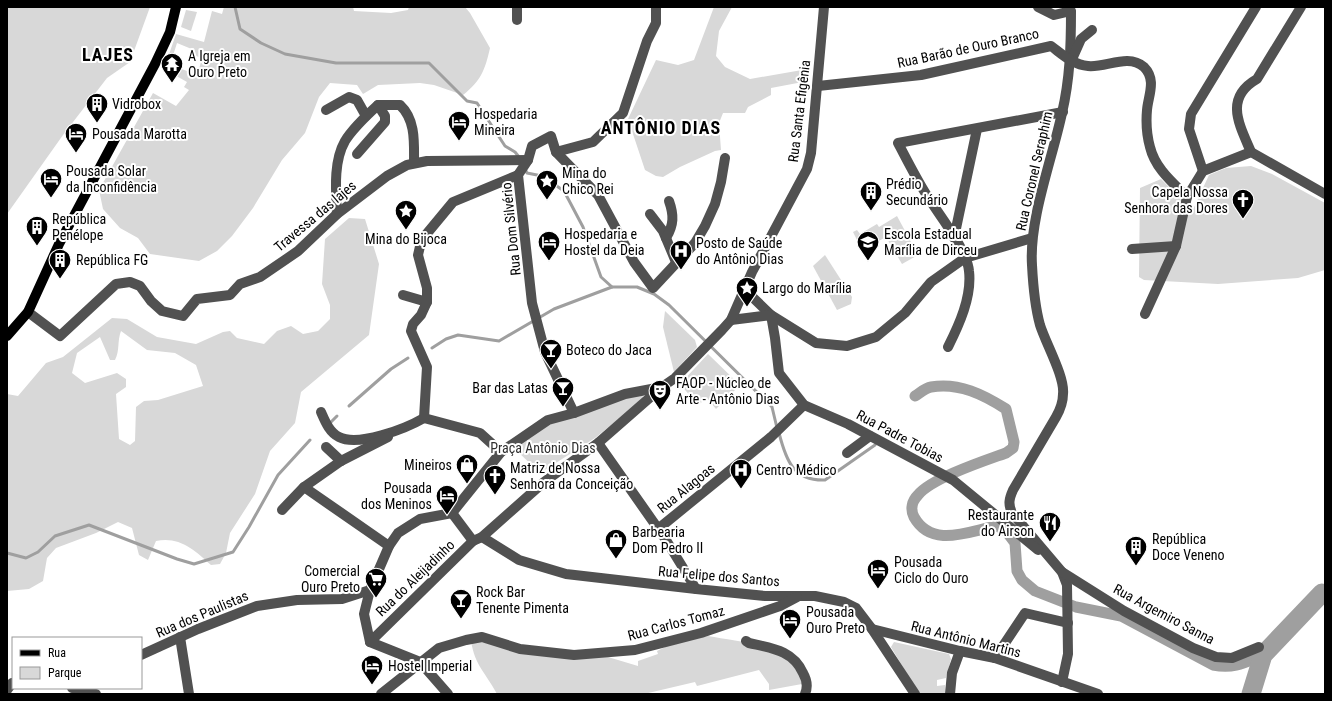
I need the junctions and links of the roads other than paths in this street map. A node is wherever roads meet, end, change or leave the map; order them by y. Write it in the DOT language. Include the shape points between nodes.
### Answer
graph roads {
  1 [pos="176,7"];
  2 [pos="517,7"];
  3 [pos="656,7"];
  4 [pos="824,7"];
  5 [pos="1038,7"];
  6 [pos="1256,7"];
  7 [pos="1301,7"];
  8 [pos="517,20"];
  9 [pos="1092,30"];
  10 [pos="1071,61"];
  11 [pos="818,86"];
  12 [pos="378,105"];
  13 [pos="326,110"];
  14 [pos="1062,112"];
  15 [pos="366,116"];
  16 [pos="977,128"];
  17 [pos="556,152"];
  18 [pos="1251,152"];
  19 [pos="357,154"];
  20 [pos="725,158"];
  21 [pos="528,160"];
  22 [pos="414,163"];
  23 [pos="1203,171"];
  24 [pos="518,175"];
  25 [pos="1325,194"];
  26 [pos="1187,197"];
  27 [pos="669,201"];
  28 [pos="337,214"];
  29 [pos="650,214"];
  30 [pos="666,238"];
  31 [pos="954,238"];
  32 [pos="1032,238"];
  33 [pos="1176,246"];
  34 [pos="1132,249"];
  35 [pos="965,258"];
  36 [pos="676,262"];
  37 [pos="744,289"];
  38 [pos="403,295"];
  39 [pos="427,302"];
  40 [pos="28,312"];
  41 [pos="1144,314"];
  42 [pos="771,315"];
  43 [pos="731,320"];
  44 [pos="7,336"];
  45 [pos="948,347"];
  46 [pos="662,387"];
  47 [pos="804,405"];
  48 [pos="321,412"];
  49 [pos="574,413"];
  50 [pos="424,418"];
  51 [pos="413,424"];
  52 [pos="870,436"];
  53 [pos="598,443"];
  54 [pos="326,447"];
  55 [pos="501,452"];
  56 [pos="847,453"];
  57 [pos="341,461"];
  58 [pos="304,487"];
  59 [pos="282,510"];
  60 [pos="452,512"];
  61 [pos="658,529"];
  62 [pos="478,539"];
  63 [pos="389,546"];
  64 [pos="1058,568"];
  65 [pos="370,590"];
  66 [pos="696,590"];
  67 [pos="799,596"];
  68 [pos="1068,623"];
  69 [pos="872,629"];
  70 [pos="180,637"];
  71 [pos="746,641"];
  72 [pos="370,642"];
  73 [pos="1258,647"];
  74 [pos="960,651"];
  75 [pos="142,655"];
  76 [pos="995,658"];
  77 [pos="420,662"];
  78 [pos="1062,682"];
  79 [pos="76,689"];
  80 [pos="96,694"];
  81 [pos="189,694"];
  82 [pos="381,694"];
  83 [pos="448,694"];
  84 [pos="805,694"];
  85 [pos="915,694"];
  86 [pos="950,694"];
  87 [pos="1098,694"];
  1 -- 40 [label="main road" via="170,32 155,64 59,244"];
  2 -- 8 [label="street"];
  3 -- 17 [label="street" via="656,23 647,41 624,113 593,142"];
  4 -- 11 [label="street, Rua Santa Efigênia"];
  5 -- 10 [label="street" via="1054,15 1071,11"];
  6 -- 23 [label="street" via="1191,114 1188,129"];
  7 -- 18 [label="street" via="1258,78 1246,85 1237,101 1237,117"];
  9 -- 10 [label="street" via="1081,39"];
  10 -- 11 [label="street, Rua Barão de Ouro Branco" via="1051,46 921,75"];
  10 -- 14 [label="street, Rua Coronel Seraphim"];
  10 -- 26 [label="street" via="1088,66 1130,62 1144,67 1152,86 1147,109 1150,146 1157,166"];
  11 -- 37 [label="street, Rua Santa Efigênia" via="807,169"];
  12 -- 15 [label="street"];
  12 -- 19 [label="street" via="385,116 385,122"];
  12 -- 22 [label="street" via="400,104 408,112 413,136"];
  13 -- 15 [label="street" via="349,97 357,100"];
  14 -- 16 [label="street"];
  14 -- 32 [label="street, Rua Coronel Seraphim"];
  15 -- 28 [label="street" via="345,141 341,152 336,187"];
  16 -- 31 [label="street"];
  16 -- 31 [label="street" via="898,143"];
  17 -- 21 [label="street, Rua Dom Silvério" via="551,136 532,146"];
  17 -- 36 [label="street" via="598,195 634,262 653,288"];
  18 -- 23 [label="street"];
  18 -- 25 [label="street"];
  20 -- 36 [label="street" via="722,182 705,226 695,243"];
  21 -- 22 [label="street, Travessa das lajes"];
  21 -- 24 [label="street, Rua Dom Silvério"];
  22 -- 28 [label="street, Travessa das lajes" via="387,176"];
  23 -- 26 [label="street"];
  24 -- 39 [label="street" via="453,202 424,237 419,249 420,264 427,288"];
  24 -- 49 [label="street, Rua Dom Silvério" via="532,303 545,352"];
  26 -- 33 [label="street"];
  27 -- 30 [label="street" via="673,211 673,222"];
  28 -- 40 [label="street, Travessa das lajes" via="298,251 260,277 240,284 230,295 198,298 183,316 162,311 140,286 130,282 116,284 60,336"];
  29 -- 30 [label="street"];
  30 -- 36 [label="street"];
  31 -- 35 [label="street"];
  32 -- 35 [label="street"];
  32 -- 64 [label="street, Rua Coronel Seraphim" via="1032,265 1038,314 1064,392 1056,417 1013,490 1009,506"];
  33 -- 34 [label="street"];
  33 -- 41 [label="street"];
  35 -- 42 [label="street" via="931,282 905,313 876,337 847,346 816,343"];
  35 -- 45 [label="street" via="969,270 969,288"];
  37 -- 42 [label="street"];
  37 -- 43 [label="street, Rua Santa Efigênia"];
  38 -- 39 [label="street"];
  39 -- 50 [label="street" via="411,331 427,367"];
  40 -- 44 [label="main road"];
  42 -- 43 [label="street"];
  42 -- 47 [label="street, Rua Padre Tobias" via="776,338 778,373"];
  43 -- 46 [label="street, Rua Santa Efigênia" via="675,378"];
  46 -- 49 [label="street" via="625,394"];
  46 -- 53 [label="street"];
  47 -- 52 [label="street, Rua Padre Tobias"];
  47 -- 61 [label="street, Rua Alagoas" via="771,437"];
  48 -- 51 [label="street" via="332,432 347,440 360,440"];
  49 -- 55 [label="street" via="548,420"];
  50 -- 51 [label="street"];
  50 -- 55 [label="street" via="480,433"];
  51 -- 57 [label="street"];
  52 -- 56 [label="street"];
  52 -- 64 [label="street, Rua Padre Tobias" via="954,480"];
  53 -- 61 [label="street"];
  53 -- 62 [label="street, Rua do Aleijadinho" via="544,482"];
  54 -- 57 [label="street"];
  55 -- 60 [label="street"];
  57 -- 58 [label="street"];
  58 -- 59 [label="street"];
  58 -- 63 [label="street"];
  60 -- 62 [label="street"];
  60 -- 63 [label="street" via="420,519 398,532"];
  61 -- 66 [label="street"];
  62 -- 66 [label="street, Rua Felipe dos Santos" via="519,560 566,574"];
  62 -- 72 [label="street, Rua do Aleijadinho"];
  63 -- 65 [label="street"];
  64 -- 68 [label="street, Rua Coronel Seraphim" via="1067,585"];
  64 -- 73 [label="street, Rua Argemiro Sanna" via="1124,611 1193,648 1216,657 1232,658"];
  65 -- 70 [label="street, Rua dos Paulistas" via="342,600 297,600 257,606"];
  65 -- 72 [label="street" via="364,614"];
  66 -- 67 [label="street, Rua Felipe dos Santos"];
  67 -- 69 [label="street, Rua Felipe dos Santos" via="815,596 844,602 856,608"];
  67 -- 77 [label="street, Rua Carlos Tomaz" via="780,606 700,633 635,650 574,655 520,649 482,637 439,648"];
  68 -- 76 [label="street" via="1025,613"];
  68 -- 78 [label="street, Rua Coronel Seraphim" via="1068,654"];
  69 -- 74 [label="street, Rua Antônio Martins"];
  69 -- 85 [label="street, Rua Felipe dos Santos"];
  70 -- 75 [label="street, Rua dos Paulistas"];
  70 -- 81 [label="street"];
  71 -- 84 [label="street" via="792,656 804,675"];
  72 -- 77 [label="street"];
  74 -- 76 [label="street, Rua Antônio Martins"];
  74 -- 86 [label="street" via="952,673"];
  76 -- 78 [label="street, Rua Antônio Martins"];
  77 -- 82 [label="street, Rua Carlos Tomaz"];
  77 -- 83 [label="street"];
  78 -- 87 [label="street, Rua Antônio Martins"];
  79 -- 80 [label="street"];
}
